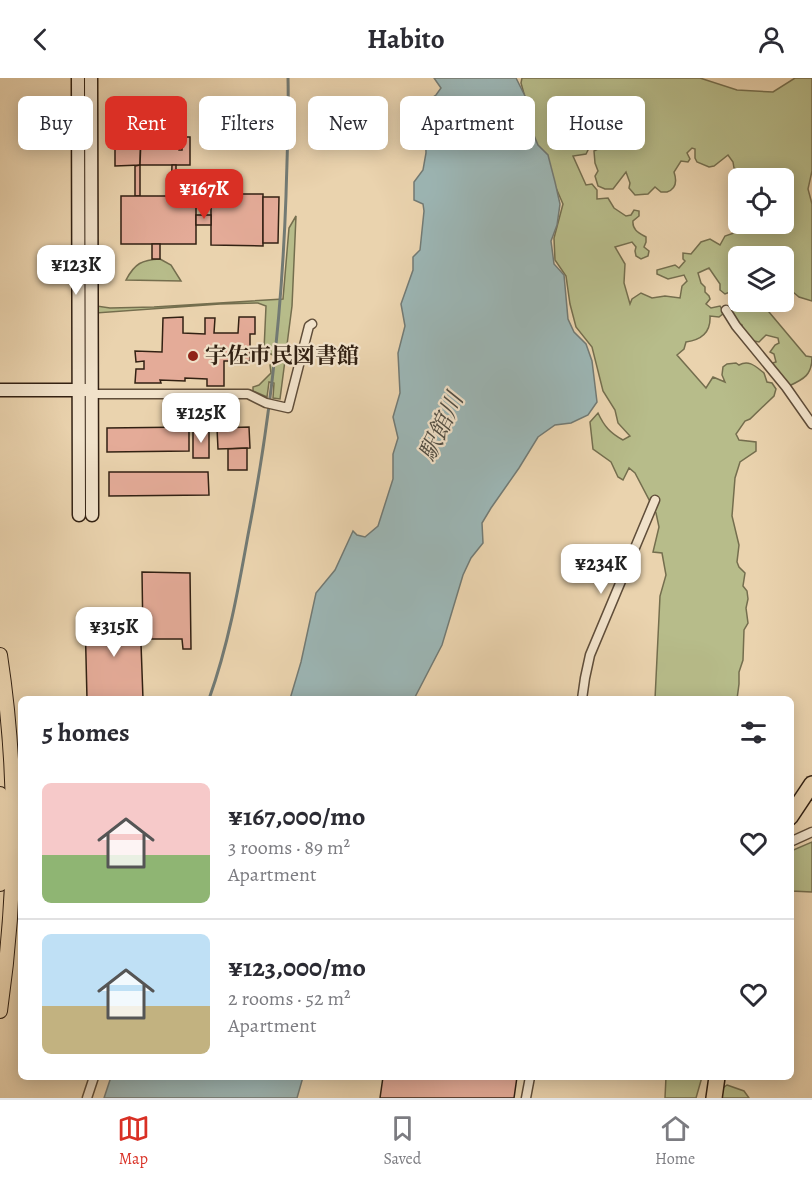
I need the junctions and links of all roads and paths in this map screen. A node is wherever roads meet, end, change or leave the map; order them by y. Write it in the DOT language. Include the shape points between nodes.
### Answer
graph roads {
  1 [pos="78,78"];
  2 [pos="90,78"];
  3 [pos="726,310"];
  4 [pos="312,324"];
  5 [pos="0,390"];
  6 [pos="87,392"];
  7 [pos="812,424"];
  8 [pos="655,500"];
  9 [pos="86,515"];
  10 [pos="0,655"];
  11 [pos="582,696"];
  12 [pos="16,765"];
  13 [pos="812,784"];
  14 [pos="0,794"];
  15 [pos="794,811"];
  16 [pos="812,832"];
  17 [pos="794,840"];
  18 [pos="0,884"];
  19 [pos="0,1011"];
  20 [pos="93,1080"];
  21 [pos="529,1080"];
  22 [pos="717,1080"];
  23 [pos="87,1098"];
  24 [pos="526,1098"];
  25 [pos="714,1098"];
  1 -- 6 [label="street"];
  2 -- 6 [label="street"];
  3 -- 7 [label="street"];
  4 -- 6 [label="street" via="288,408 248,394"];
  5 -- 6 [label="street"];
  6 -- 9 [label="street"];
  8 -- 11 [label="street" via="590,656"];
  10 -- 12 [label="main road"];
  12 -- 19 [label="main road" via="13,879"];
  13 -- 15 [label="highway"];
  14 -- 18 [label="main road"];
  16 -- 17 [label="street"];
  20 -- 23 [label="street"];
  21 -- 24 [label="street"];
  22 -- 25 [label="highway"];
}
